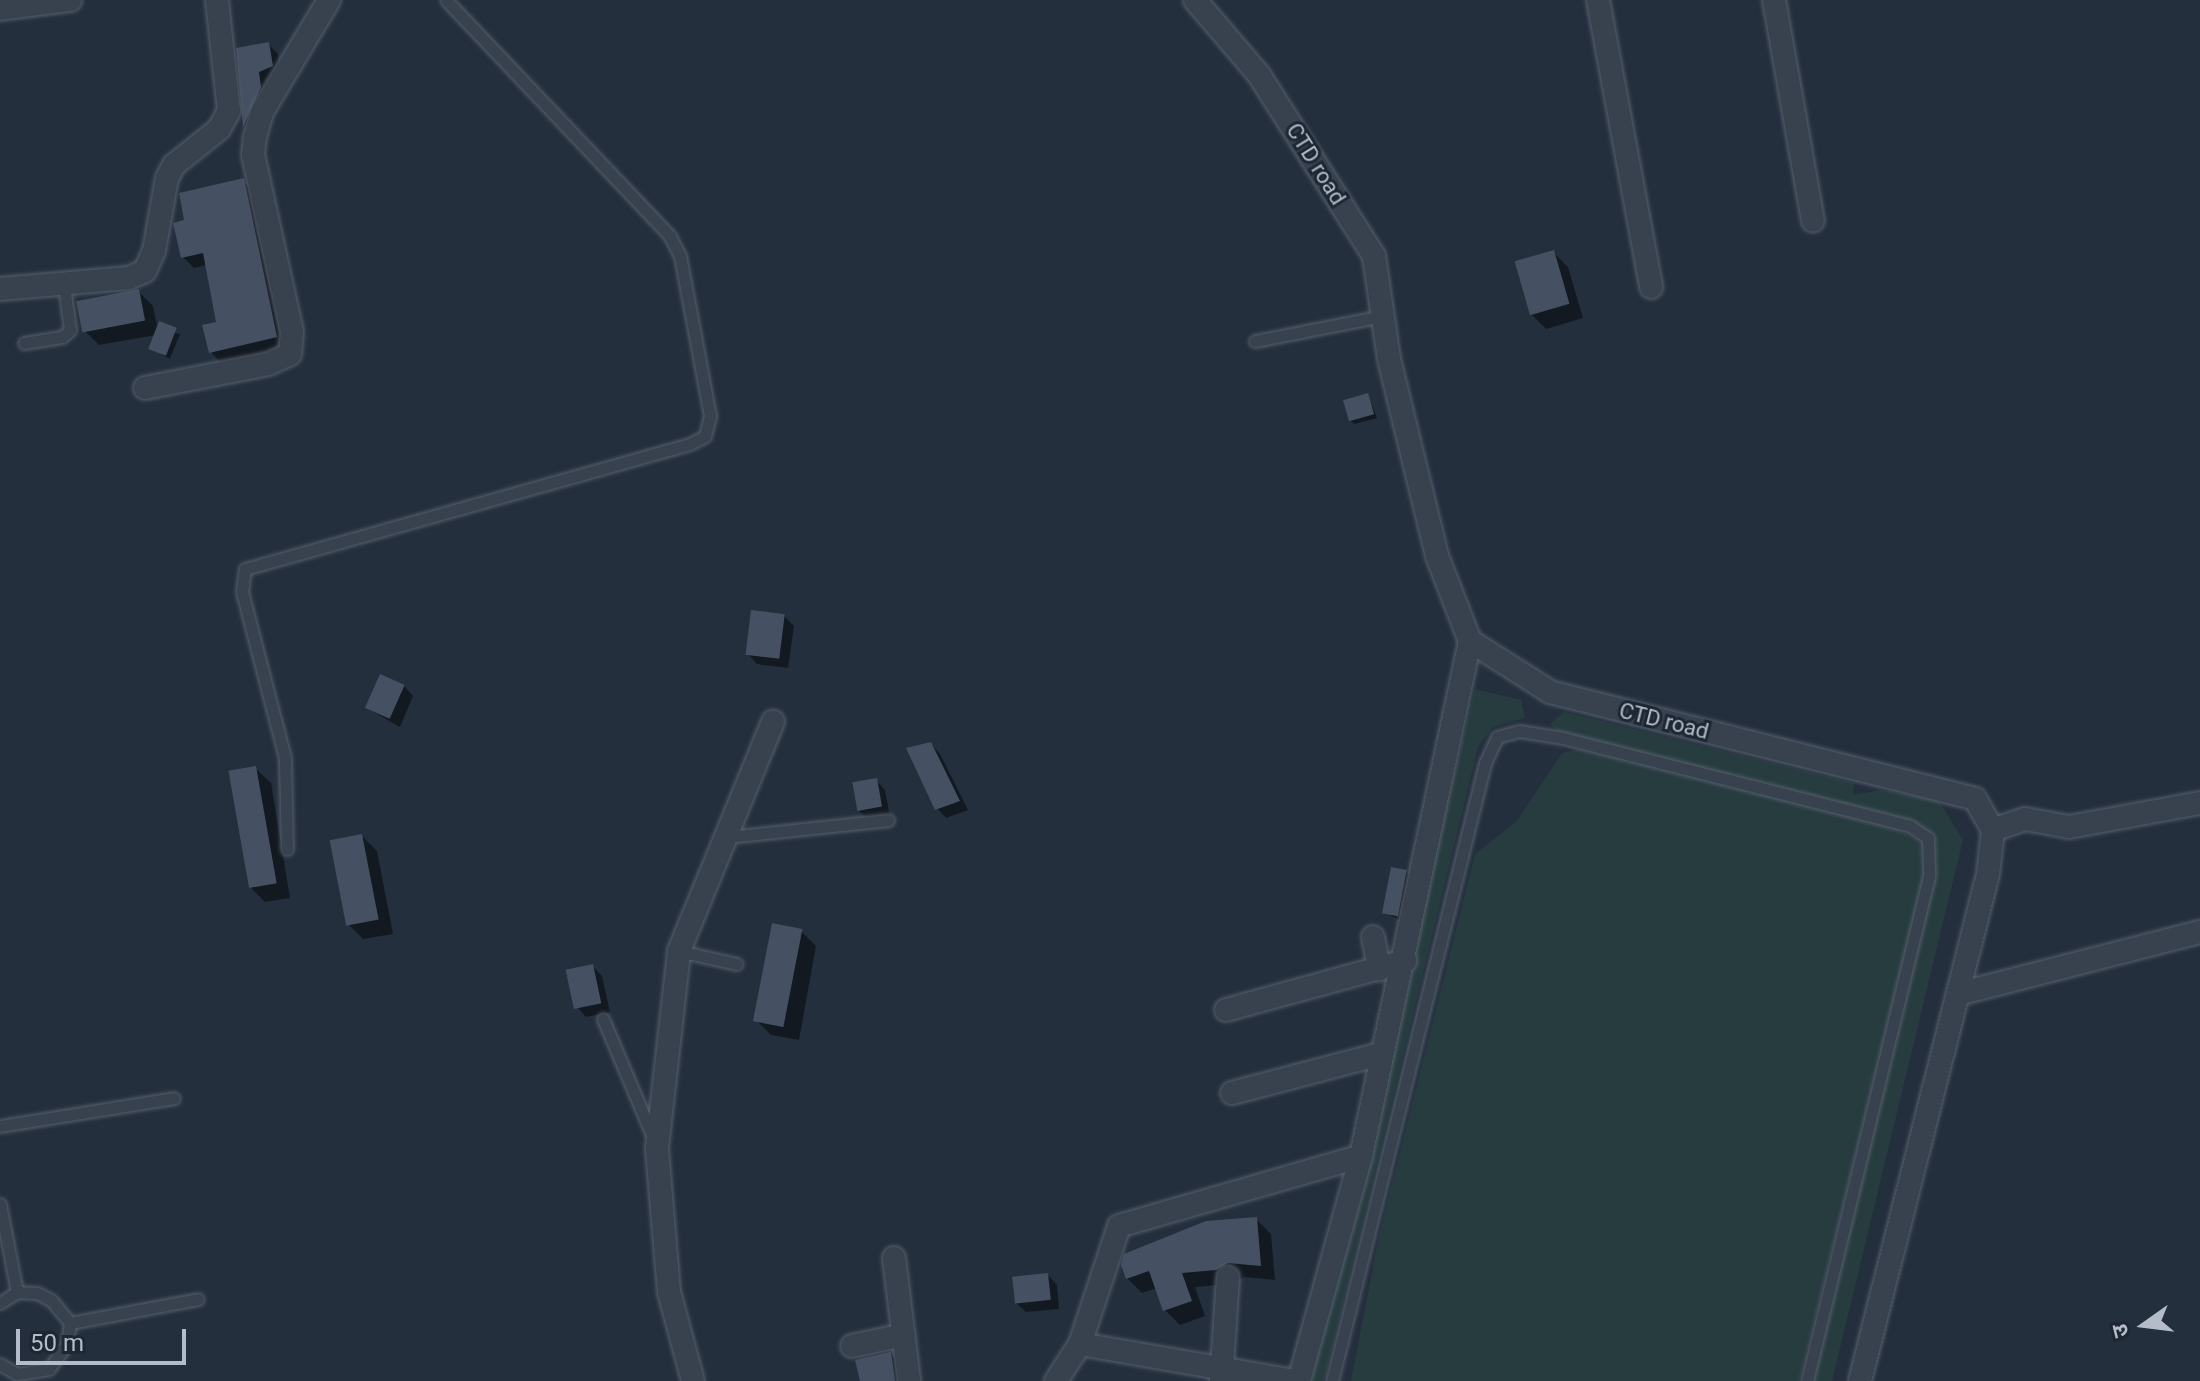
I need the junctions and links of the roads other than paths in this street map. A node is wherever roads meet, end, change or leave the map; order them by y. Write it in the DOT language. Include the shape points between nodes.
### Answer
graph roads {
  1 [pos="70,0"];
  2 [pos="217,0"];
  3 [pos="329,0"];
  4 [pos="446,0"];
  5 [pos="1195,0"];
  6 [pos="1598,0"];
  7 [pos="1774,0"];
  8 [pos="0,9"];
  9 [pos="1813,221"];
  10 [pos="64,285"];
  11 [pos="1651,287"];
  12 [pos="0,289"];
  13 [pos="1383,316"];
  14 [pos="1255,341"];
  15 [pos="24,343"];
  16 [pos="145,388"];
  17 [pos="1470,641"];
  18 [pos="773,722"];
  19 [pos="2200,803"];
  20 [pos="888,820"];
  21 [pos="1993,830"];
  22 [pos="729,837"];
  23 [pos="287,849"];
  24 [pos="2200,932"];
  25 [pos="1373,937"];
  26 [pos="679,951"];
  27 [pos="1405,961"];
  28 [pos="737,964"];
  29 [pos="1379,969"];
  30 [pos="1958,994"];
  31 [pos="1226,1010"];
  32 [pos="603,1019"];
  33 [pos="1381,1054"];
  34 [pos="1232,1093"];
  35 [pos="174,1098"];
  36 [pos="0,1126"];
  37 [pos="657,1148"];
  38 [pos="1361,1156"];
  39 [pos="0,1204"];
  40 [pos="894,1258"];
  41 [pos="1228,1277"];
  42 [pos="17,1292"];
  43 [pos="198,1299"];
  44 [pos="0,1303"];
  45 [pos="70,1323"];
  46 [pos="904,1335"];
  47 [pos="1080,1344"];
  48 [pos="852,1346"];
  49 [pos="0,1364"];
  50 [pos="1222,1376"];
  51 [pos="33,1378"];
  52 [pos="693,1381"];
  53 [pos="909,1381"];
  54 [pos="1056,1381"];
  55 [pos="1297,1381"];
  56 [pos="1332,1381"];
  57 [pos="1807,1381"];
  58 [pos="1860,1381"];
  1 -- 8 [label="street"];
  2 -- 10 [label="street" via="229,111 219,129 174,165 167,178 154,251 145,271 129,278"];
  3 -- 16 [label="street" via="262,112 253,155 292,332 290,354 268,364"];
  4 -- 23 [label="lane" via="670,236 680,256 710,416 705,436 690,444 245,569 242,592 285,758"];
  5 -- 13 [label="street, CTD road" via="1259,75 1374,256"];
  6 -- 11 [label="street"];
  7 -- 9 [label="street"];
  10 -- 12 [label="street"];
  10 -- 15 [label="lane" via="70,330 62,337"];
  13 -- 14 [label="lane"];
  13 -- 17 [label="street, CTD road" via="1437,556"];
  17 -- 21 [label="street, CTD road" via="1550,692 1975,799"];
  17 -- 27 [label="street"];
  18 -- 22 [label="street"];
  19 -- 21 [label="street" via="2069,827 2025,819"];
  20 -- 22 [label="lane"];
  21 -- 30 [label="street" via="1988,874"];
  22 -- 26 [label="street"];
  24 -- 30 [label="street"];
  25 -- 29 [label="street"];
  26 -- 28 [label="lane"];
  26 -- 37 [label="street"];
  27 -- 29 [label="street"];
  27 -- 33 [label="street"];
  29 -- 31 [label="street"];
  30 -- 58 [label="street"];
  32 -- 37 [label="lane"];
  33 -- 34 [label="street"];
  33 -- 38 [label="street"];
  35 -- 36 [label="lane"];
  37 -- 52 [label="street" via="669,1292"];
  38 -- 47 [label="street" via="1119,1226"];
  38 -- 55 [label="street"];
  39 -- 42 [label="lane"];
  40 -- 46 [label="street"];
  41 -- 50 [label="street"];
  42 -- 44 [label="lane"];
  42 -- 45 [label="lane" via="51,1300"];
  43 -- 45 [label="lane"];
  45 -- 51 [label="lane" via="60,1358"];
  46 -- 48 [label="street"];
  46 -- 53 [label="street"];
  47 -- 50 [label="street"];
  47 -- 54 [label="street"];
  49 -- 51 [label="lane"];
  50 -- 55 [label="street"];
  56 -- 57 [label="lane" via="1485,763 1497,737 1536,726 1910,826 1928,838 1929,876"];
}
